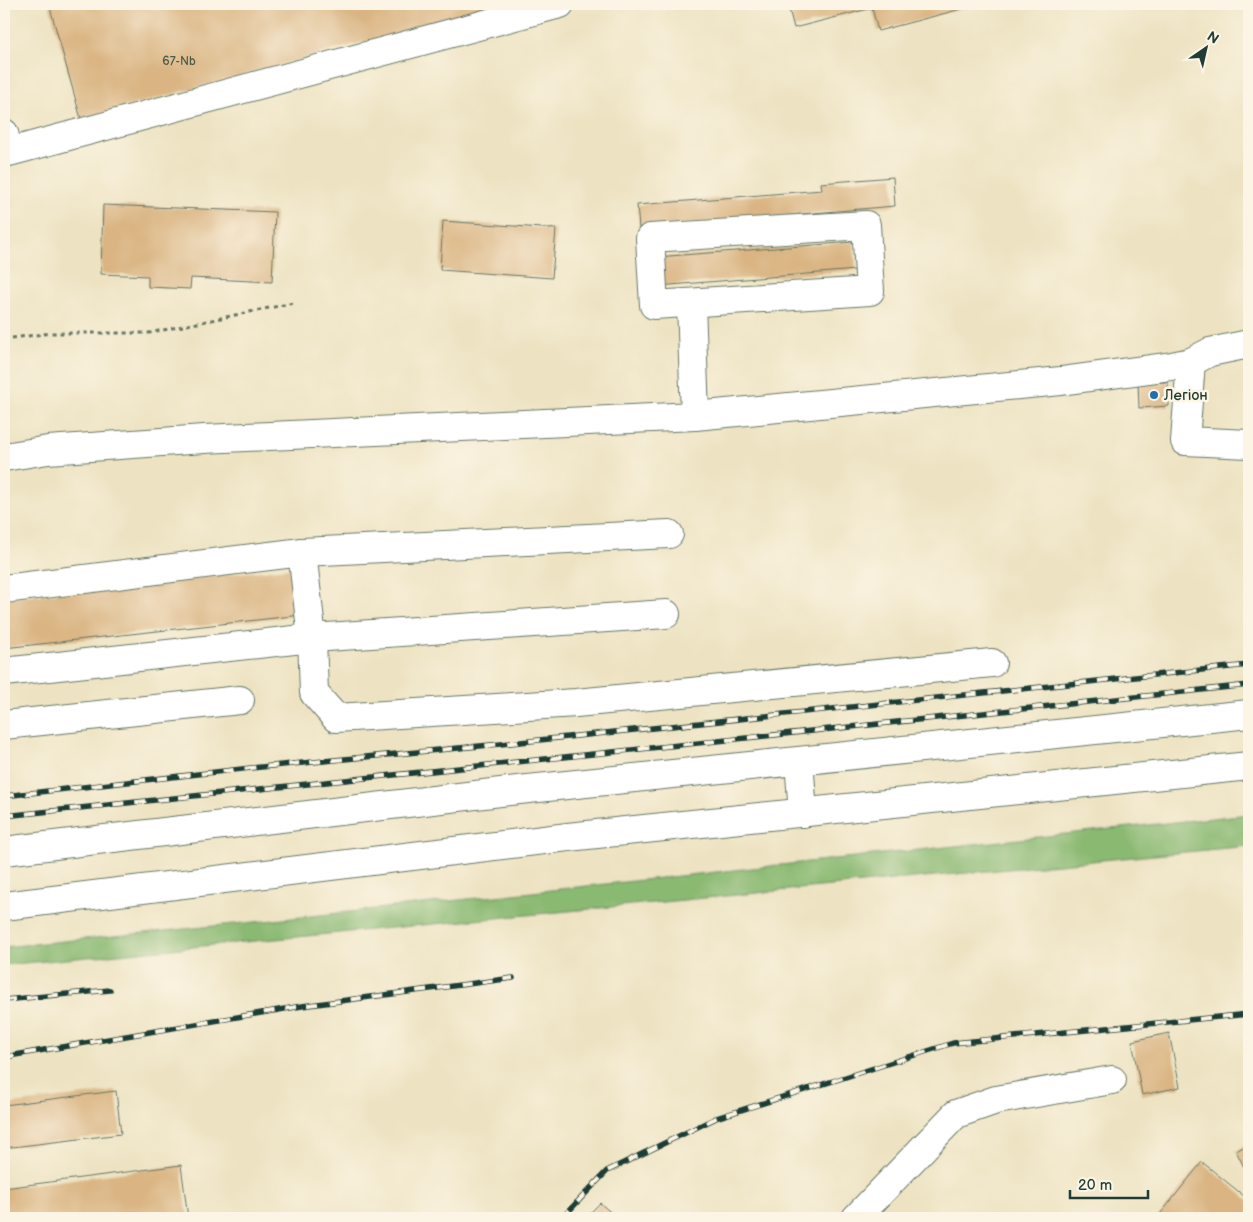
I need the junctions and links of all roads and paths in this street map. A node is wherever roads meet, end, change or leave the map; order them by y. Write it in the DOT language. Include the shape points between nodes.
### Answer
graph roads {
  1 [pos="560,4"];
  2 [pos="4,133"];
  3 [pos="293,303"];
  4 [pos="691,303"];
  5 [pos="4,339"];
  6 [pos="1249,344"];
  7 [pos="1190,362"];
  8 [pos="695,416"];
  9 [pos="1249,444"];
  10 [pos="4,457"];
  11 [pos="669,534"];
  12 [pos="302,552"];
  13 [pos="4,589"];
  14 [pos="666,614"];
  15 [pos="312,638"];
  16 [pos="992,663"];
  17 [pos="4,672"];
  18 [pos="240,700"];
  19 [pos="1249,714"];
  20 [pos="4,725"];
  21 [pos="799,761"];
  22 [pos="1249,766"];
  23 [pos="803,812"];
  24 [pos="4,851"];
  25 [pos="4,906"];
  26 [pos="1112,1080"];
  27 [pos="856,1218"];
  1 -- 2 [label="lane" via="9,152"];
  3 -- 5 [label="path" via="149,333 52,332"];
  4 -- 4 [label="lane" via="870,291 866,225 650,238 654,305"];
  4 -- 8 [label="lane"];
  6 -- 7 [label="lane" via="1210,352"];
  7 -- 8 [label="lane" via="1060,381"];
  7 -- 9 [label="lane" via="1185,441"];
  8 -- 10 [label="lane" via="204,439 48,450"];
  11 -- 12 [label="lane"];
  12 -- 13 [label="lane"];
  12 -- 15 [label="lane"];
  14 -- 15 [label="lane"];
  15 -- 16 [label="lane" via="314,693 336,718 576,703"];
  15 -- 17 [label="lane"];
  18 -- 20 [label="lane"];
  19 -- 21 [label="lane"];
  21 -- 23 [label="lane"];
  21 -- 24 [label="lane" via="509,791"];
  22 -- 23 [label="lane"];
  23 -- 25 [label="lane" via="568,837"];
  26 -- 27 [label="lane" via="996,1100 956,1114"];
}
